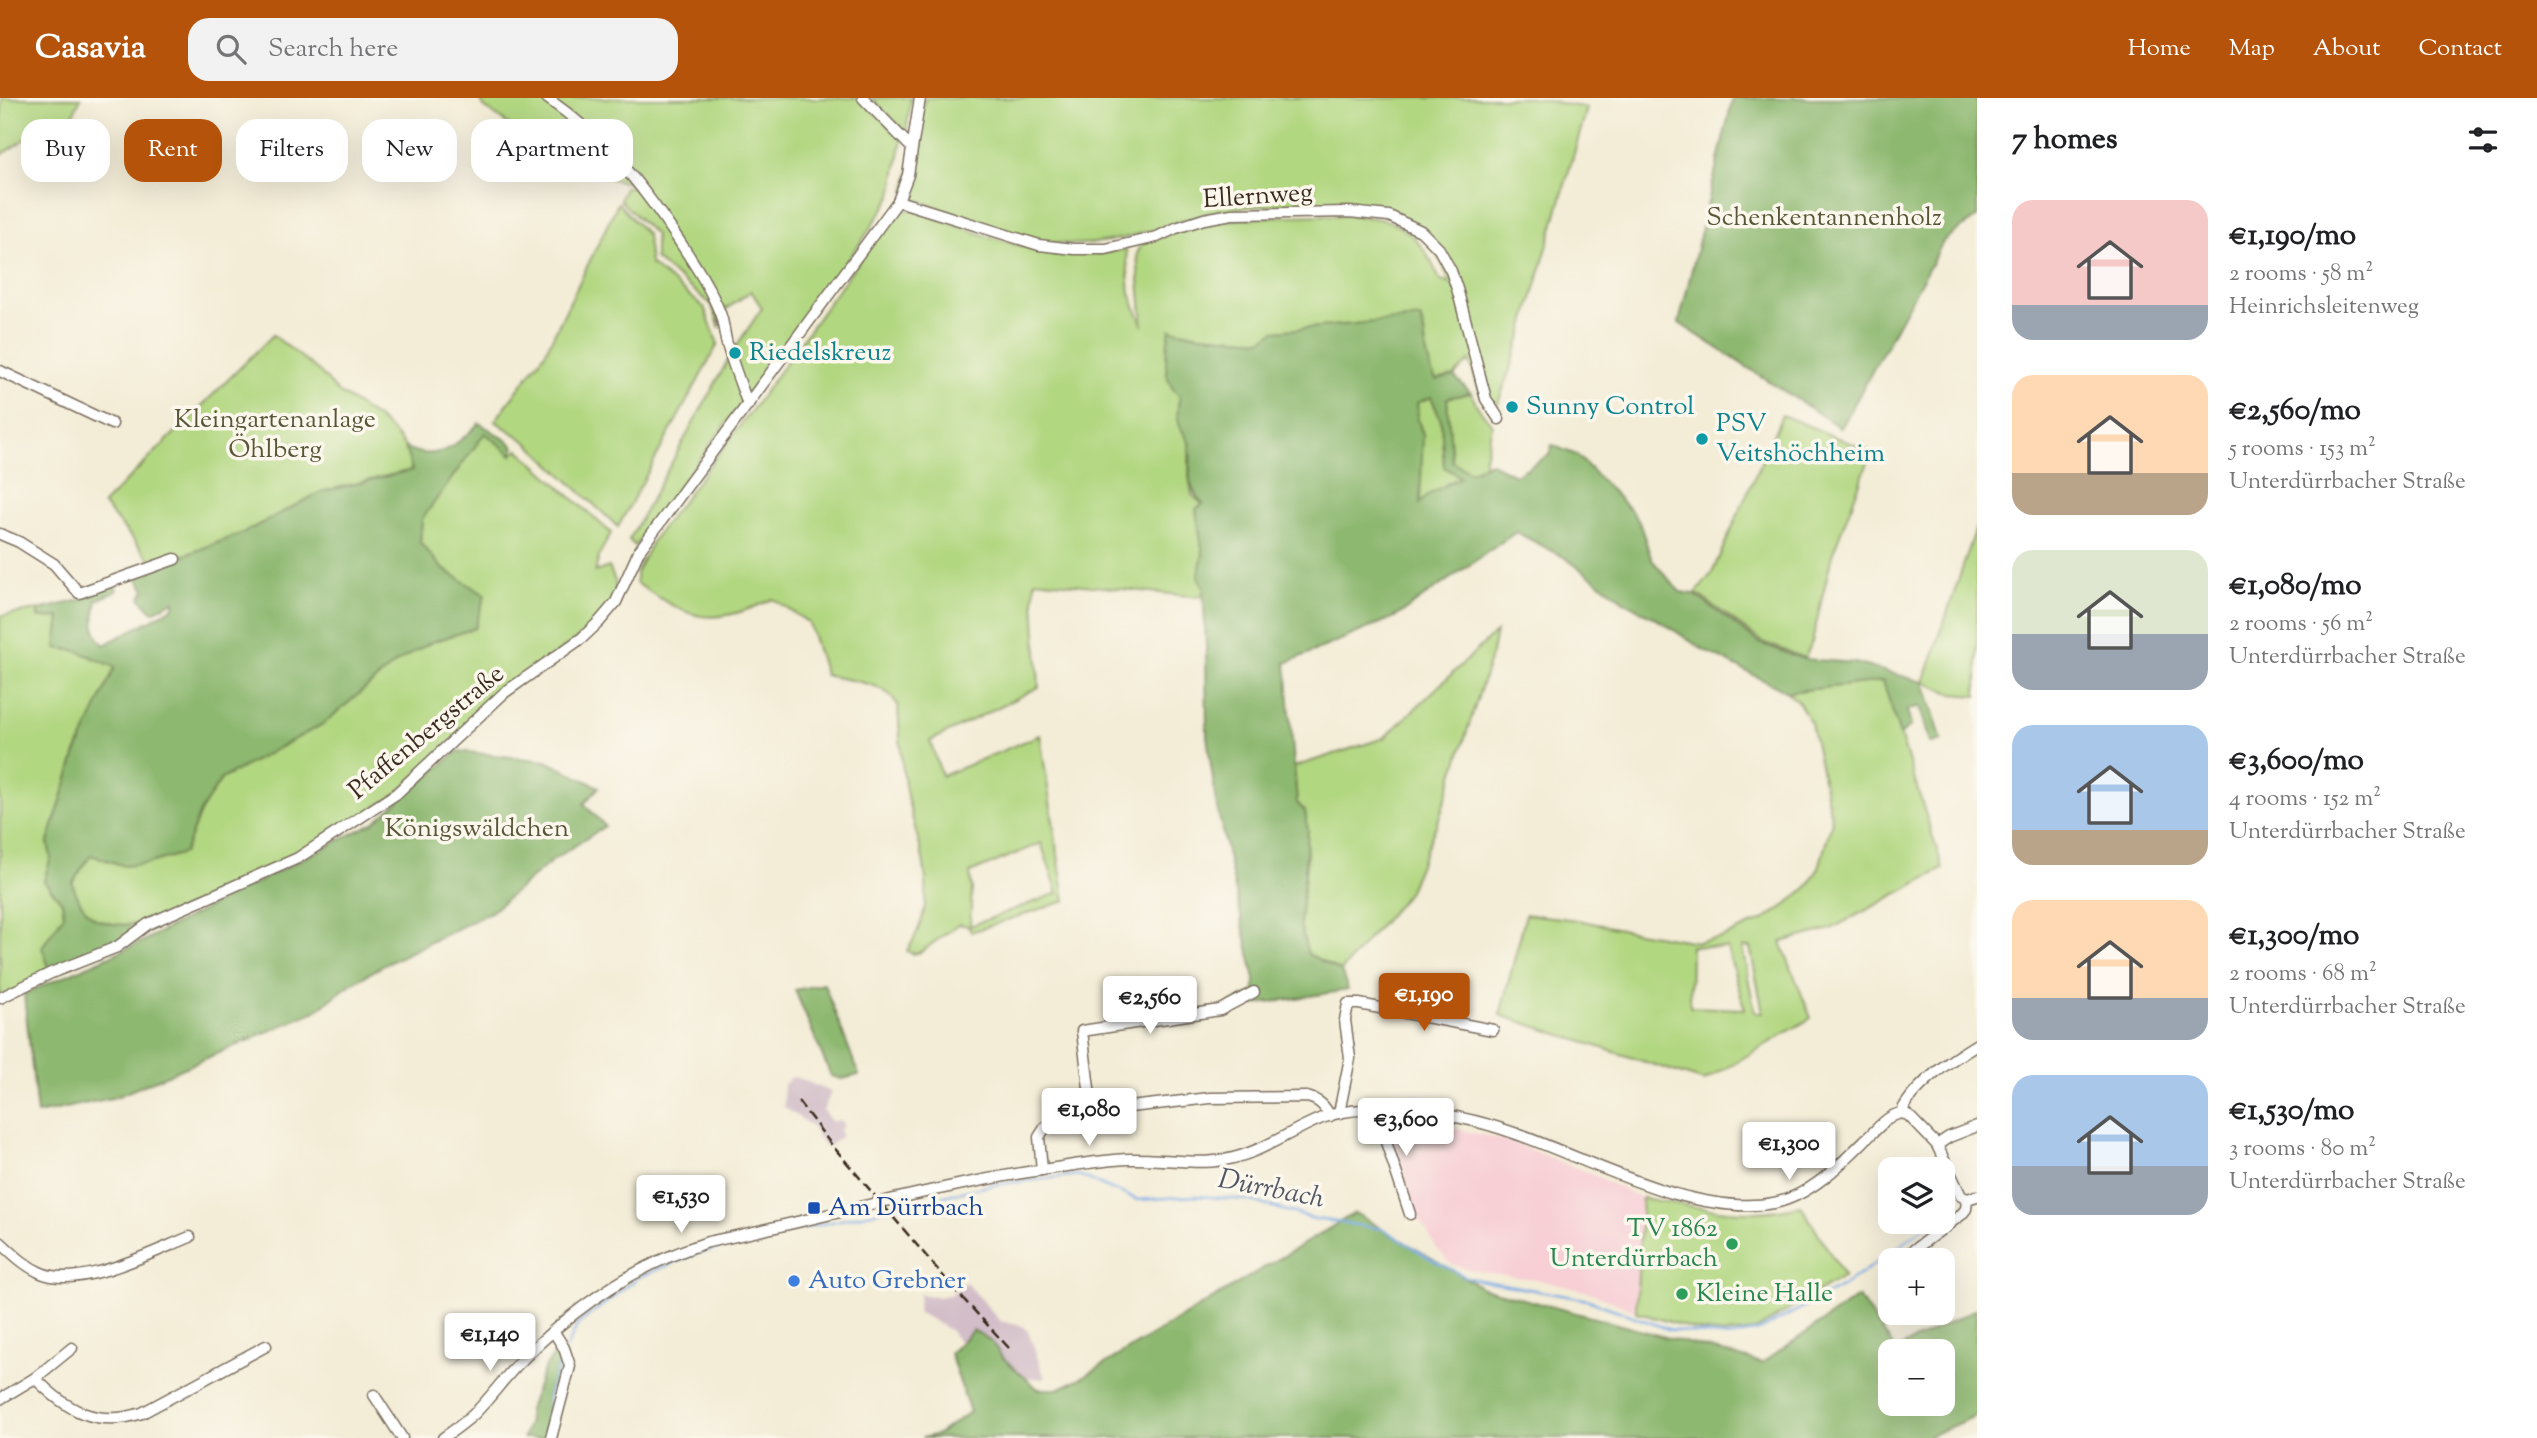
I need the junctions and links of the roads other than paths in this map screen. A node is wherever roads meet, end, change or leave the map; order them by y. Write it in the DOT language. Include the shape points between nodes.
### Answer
graph roads {
  1 [pos="547,98"];
  2 [pos="863,98"];
  3 [pos="920,98"];
  4 [pos="912,148"];
  5 [pos="898,201"];
  6 [pos="0,371"];
  7 [pos="748,405"];
  8 [pos="1499,419"];
  9 [pos="113,424"];
  10 [pos="0,534"];
  11 [pos="176,559"];
  12 [pos="1254,992"];
  13 [pos="0,998"];
  14 [pos="1493,1030"];
  15 [pos="1977,1044"];
  16 [pos="1375,1109"];
  17 [pos="1092,1113"];
  18 [pos="1901,1113"];
  19 [pos="1334,1114"];
  20 [pos="1977,1126"];
  21 [pos="1937,1145"];
  22 [pos="1042,1170"];
  23 [pos="1972,1197"];
  24 [pos="1410,1214"];
  25 [pos="190,1237"];
  26 [pos="0,1242"];
  27 [pos="1916,1248"];
  28 [pos="554,1332"];
  29 [pos="266,1346"];
  30 [pos="72,1349"];
  31 [pos="35,1378"];
  32 [pos="374,1395"];
  33 [pos="0,1399"];
  34 [pos="402,1438"];
  35 [pos="443,1438"];
  36 [pos="551,1438"];
  1 -- 7 [label="street" via="605,144 685,249 720,314"];
  2 -- 4 [label="street"];
  3 -- 4 [label="street, Pfaffenbergstraße"];
  4 -- 5 [label="street, Pfaffenbergstraße"];
  5 -- 7 [label="street, Pfaffenbergstraße"];
  5 -- 8 [label="street, Ellernweg" via="1039,245 1074,249 1106,249 1232,215 1349,212 1389,216 1420,231 1439,249 1451,271 1486,399"];
  6 -- 9 [label="street"];
  7 -- 13 [label="street, Pfaffenbergstraße" via="639,551 616,602 599,622 504,693 396,794 298,859 148,924 117,947"];
  10 -- 11 [label="street" via="54,564 79,593"];
  12 -- 17 [label="street" via="1220,1010 1082,1031"];
  14 -- 19 [label="street" via="1348,1004 1345,1020 1350,1058"];
  15 -- 18 [label="street" via="1931,1077"];
  16 -- 18 [label="street" via="1460,1116 1673,1193 1764,1205 1788,1199 1816,1183 1888,1118"];
  16 -- 19 [label="street"];
  16 -- 24 [label="street"];
  17 -- 19 [label="street" via="1210,1098 1307,1097"];
  17 -- 22 [label="street" via="1042,1130"];
  18 -- 21 [label="street"];
  19 -- 22 [label="street" via="1263,1148 1223,1160 1128,1159"];
  20 -- 21 [label="street"];
  21 -- 23 [label="street" via="1958,1192"];
  22 -- 28 [label="street" via="937,1188 708,1242 640,1270"];
  23 -- 27 [label="street" via="1961,1215"];
  25 -- 26 [label="street" via="108,1270 74,1276 42,1274"];
  28 -- 35 [label="street" via="520,1361 474,1414"];
  28 -- 36 [label="street" via="570,1366"];
  29 -- 31 [label="street" via="125,1418 104,1420 76,1411"];
  30 -- 31 [label="street"];
  31 -- 33 [label="street"];
  32 -- 34 [label="street"];
}
